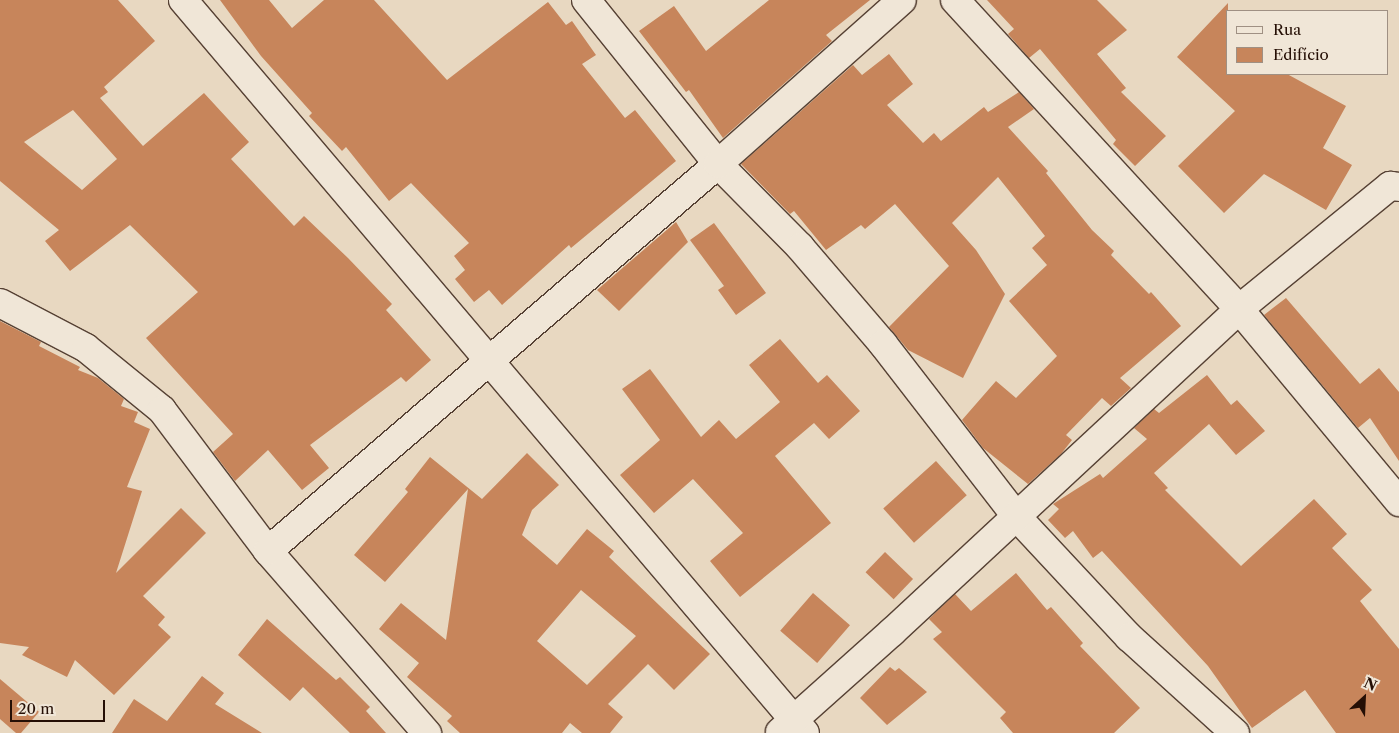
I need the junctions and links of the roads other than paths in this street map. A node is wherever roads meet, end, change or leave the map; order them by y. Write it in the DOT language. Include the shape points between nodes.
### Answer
graph roads {
  1 [pos="183,0"];
  2 [pos="586,0"];
  3 [pos="902,0"];
  4 [pos="955,0"];
  5 [pos="718,164"];
  6 [pos="1399,187"];
  7 [pos="0,303"];
  8 [pos="1239,309"];
  9 [pos="486,360"];
  10 [pos="1399,502"];
  11 [pos="1016,516"];
  12 [pos="268,551"];
  13 [pos="793,729"];
  14 [pos="427,733"];
  15 [pos="1235,733"];
  1 -- 9 [label="street"];
  2 -- 5 [label="street"];
  3 -- 5 [label="street"];
  4 -- 8 [label="street"];
  5 -- 9 [label="street"];
  5 -- 11 [label="street" via="800,247 883,344"];
  6 -- 8 [label="street" via="1390,186"];
  7 -- 12 [label="street" via="86,348 162,410"];
  8 -- 10 [label="street"];
  8 -- 11 [label="street"];
  9 -- 12 [label="street"];
  9 -- 13 [label="street"];
  11 -- 13 [label="street"];
  11 -- 15 [label="street" via="1129,637"];
  12 -- 14 [label="street"];
}
